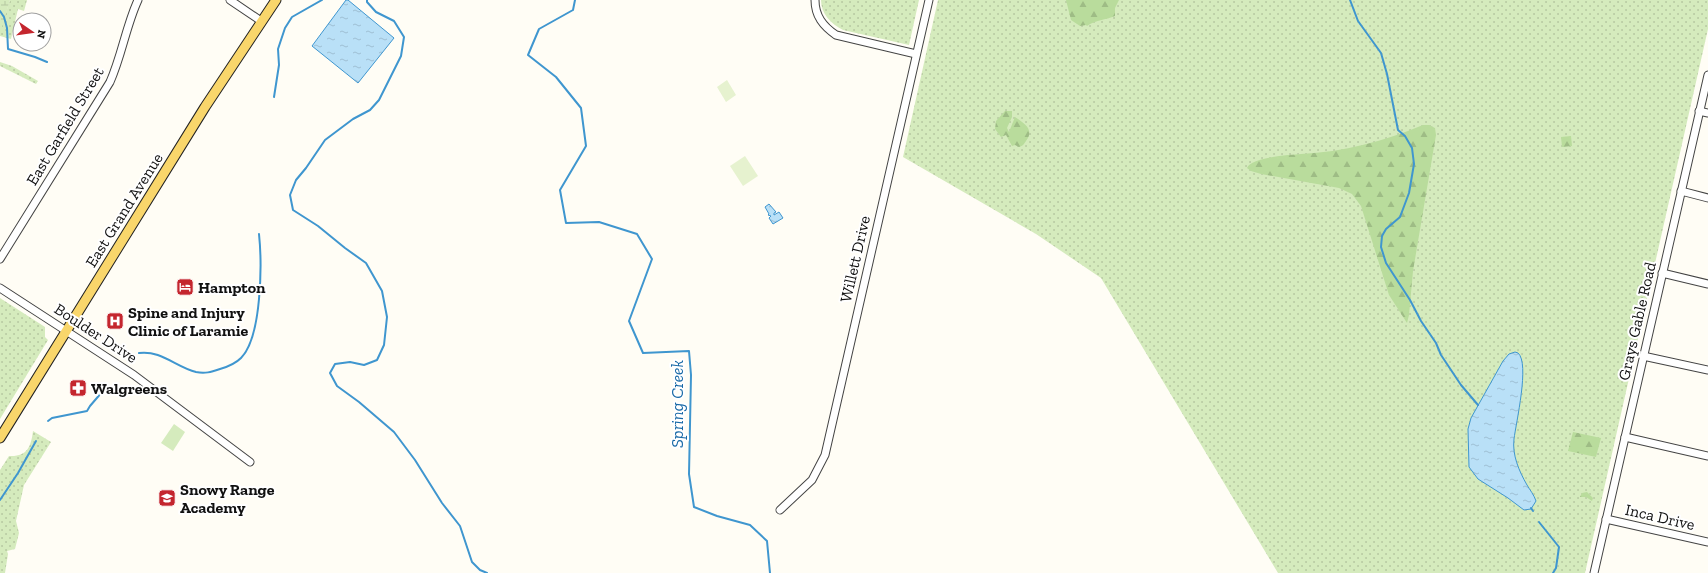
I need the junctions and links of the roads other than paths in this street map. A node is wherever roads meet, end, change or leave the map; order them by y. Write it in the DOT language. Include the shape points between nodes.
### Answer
graph roads {
  1 [pos="138,0"];
  2 [pos="230,0"];
  3 [pos="276,0"];
  4 [pos="815,0"];
  5 [pos="929,0"];
  6 [pos="261,21"];
  7 [pos="916,54"];
  8 [pos="1708,75"];
  9 [pos="1699,111"];
  10 [pos="1708,114"];
  11 [pos="1681,192"];
  12 [pos="1708,198"];
  13 [pos="0,259"];
  14 [pos="1662,273"];
  15 [pos="1708,284"];
  16 [pos="0,288"];
  17 [pos="66,330"];
  18 [pos="1643,356"];
  19 [pos="1708,370"];
  20 [pos="1625,437"];
  21 [pos="0,438"];
  22 [pos="1708,456"];
  23 [pos="250,462"];
  24 [pos="780,510"];
  25 [pos="1606,519"];
  26 [pos="1708,542"];
  27 [pos="1594,573"];
  1 -- 13 [label="street, East Garfield Street" via="122,54 110,82"];
  2 -- 6 [label="street"];
  3 -- 6 [label="main road, East Grand Avenue"];
  4 -- 7 [label="street" via="818,16 836,35"];
  5 -- 7 [label="street, Willett Drive"];
  6 -- 17 [label="main road, East Grand Avenue"];
  7 -- 24 [label="street, Willett Drive" via="825,455 812,480"];
  8 -- 9 [label="street, Grays Gable Road"];
  9 -- 10 [label="street"];
  9 -- 11 [label="street, Grays Gable Road"];
  11 -- 12 [label="street"];
  11 -- 14 [label="street, Grays Gable Road"];
  14 -- 15 [label="street"];
  14 -- 18 [label="street, Grays Gable Road"];
  16 -- 17 [label="street, Boulder Drive"];
  17 -- 21 [label="main road, East Grand Avenue"];
  17 -- 23 [label="street, Boulder Drive" via="134,375"];
  18 -- 19 [label="street"];
  18 -- 20 [label="street, Grays Gable Road"];
  20 -- 22 [label="street"];
  20 -- 25 [label="street, Grays Gable Road"];
  25 -- 26 [label="street, Inca Drive"];
  25 -- 27 [label="street, Grays Gable Road"];
}
